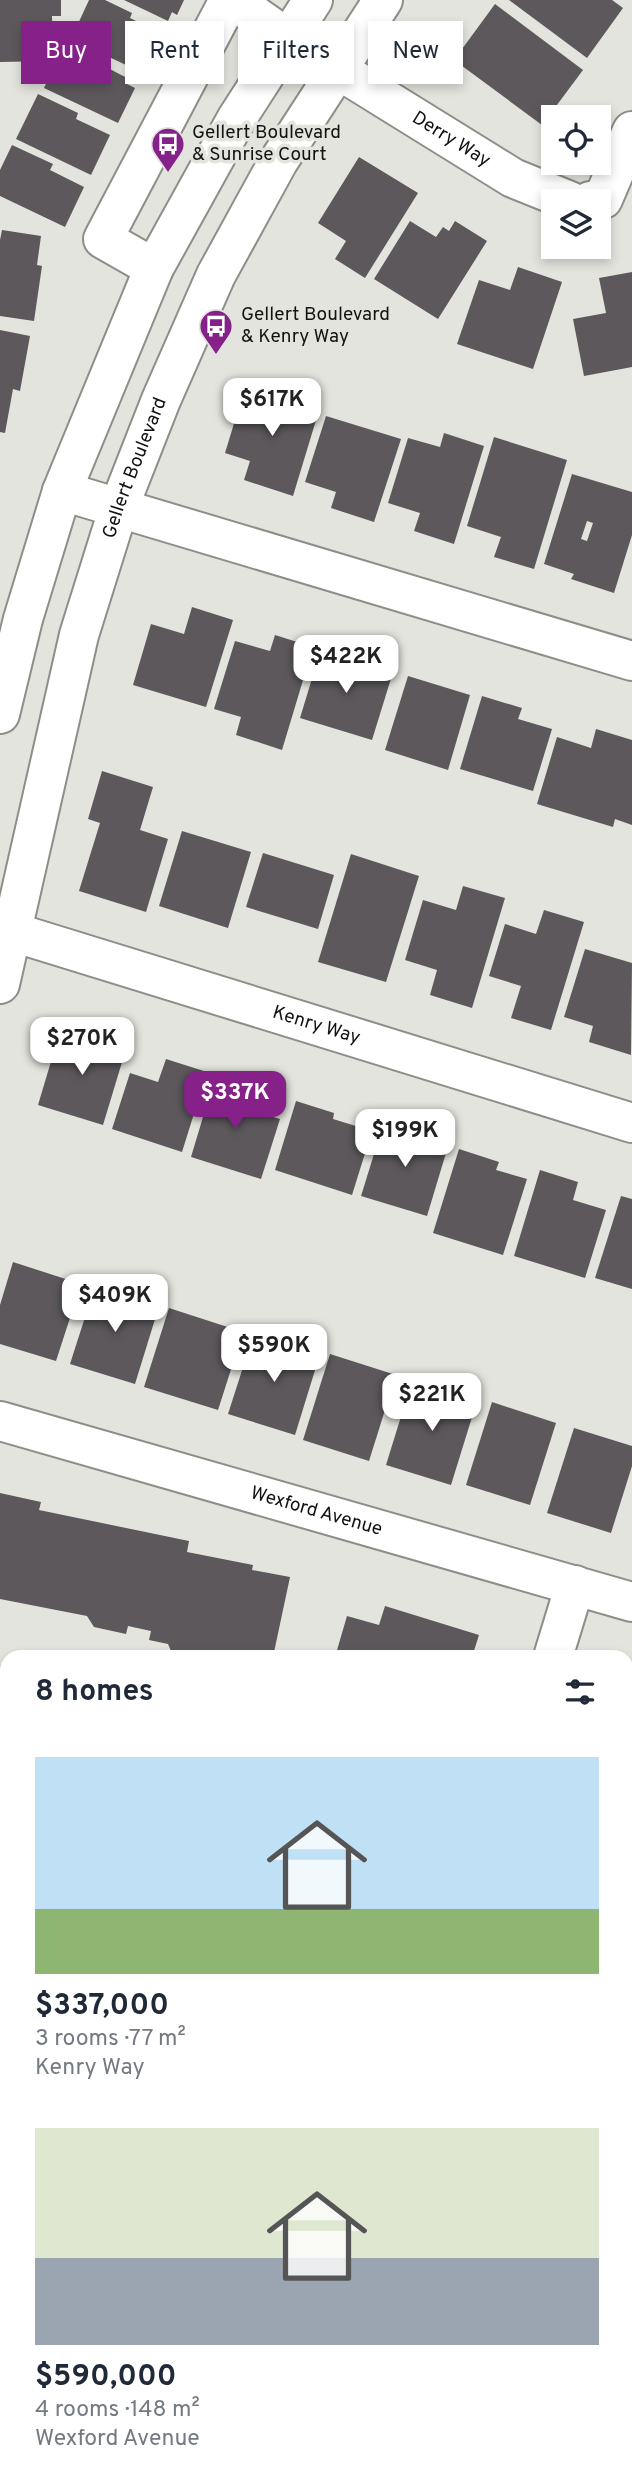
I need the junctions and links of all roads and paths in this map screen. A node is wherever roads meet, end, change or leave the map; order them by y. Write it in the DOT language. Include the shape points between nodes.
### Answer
graph roads {
  1 [pos="231,0"];
  2 [pos="313,0"];
  3 [pos="383,0"];
  4 [pos="262,21"];
  5 [pos="299,21"];
  6 [pos="354,43"];
  7 [pos="354,80"];
  8 [pos="258,84"];
  9 [pos="327,84"];
  10 [pos="632,131"];
  11 [pos="541,189"];
  12 [pos="607,189"];
  13 [pos="154,268"];
  14 [pos="62,491"];
  15 [pos="119,507"];
  16 [pos="632,661"];
  17 [pos="0,714"];
  18 [pos="6,930"];
  19 [pos="0,984"];
  20 [pos="632,1123"];
  21 [pos="0,1421"];
  22 [pos="575,1585"];
  23 [pos="632,1602"];
  24 [pos="556,1650"];
  1 -- 4 [label="street, Derry Way"];
  1 -- 13 [label="street" via="103,239"];
  2 -- 5 [label="street"];
  3 -- 6 [label="street, Gellert Boulevard"];
  7 -- 11 [label="street, Derry Way" via="513,178"];
  8 -- 13 [label="street"];
  9 -- 15 [label="street, Gellert Boulevard" via="216,275"];
  10 -- 12 [label="street"];
  13 -- 14 [label="street"];
  14 -- 15 [label="street"];
  14 -- 17 [label="street"];
  15 -- 16 [label="street"];
  15 -- 18 [label="street, Gellert Boulevard" via="79,635"];
  18 -- 19 [label="street, Gellert Boulevard"];
  18 -- 20 [label="street, Kenry Way"];
  21 -- 22 [label="street, Wexford Avenue"];
  22 -- 23 [label="street, Wexford Avenue"];
  22 -- 24 [label="street"];
}
